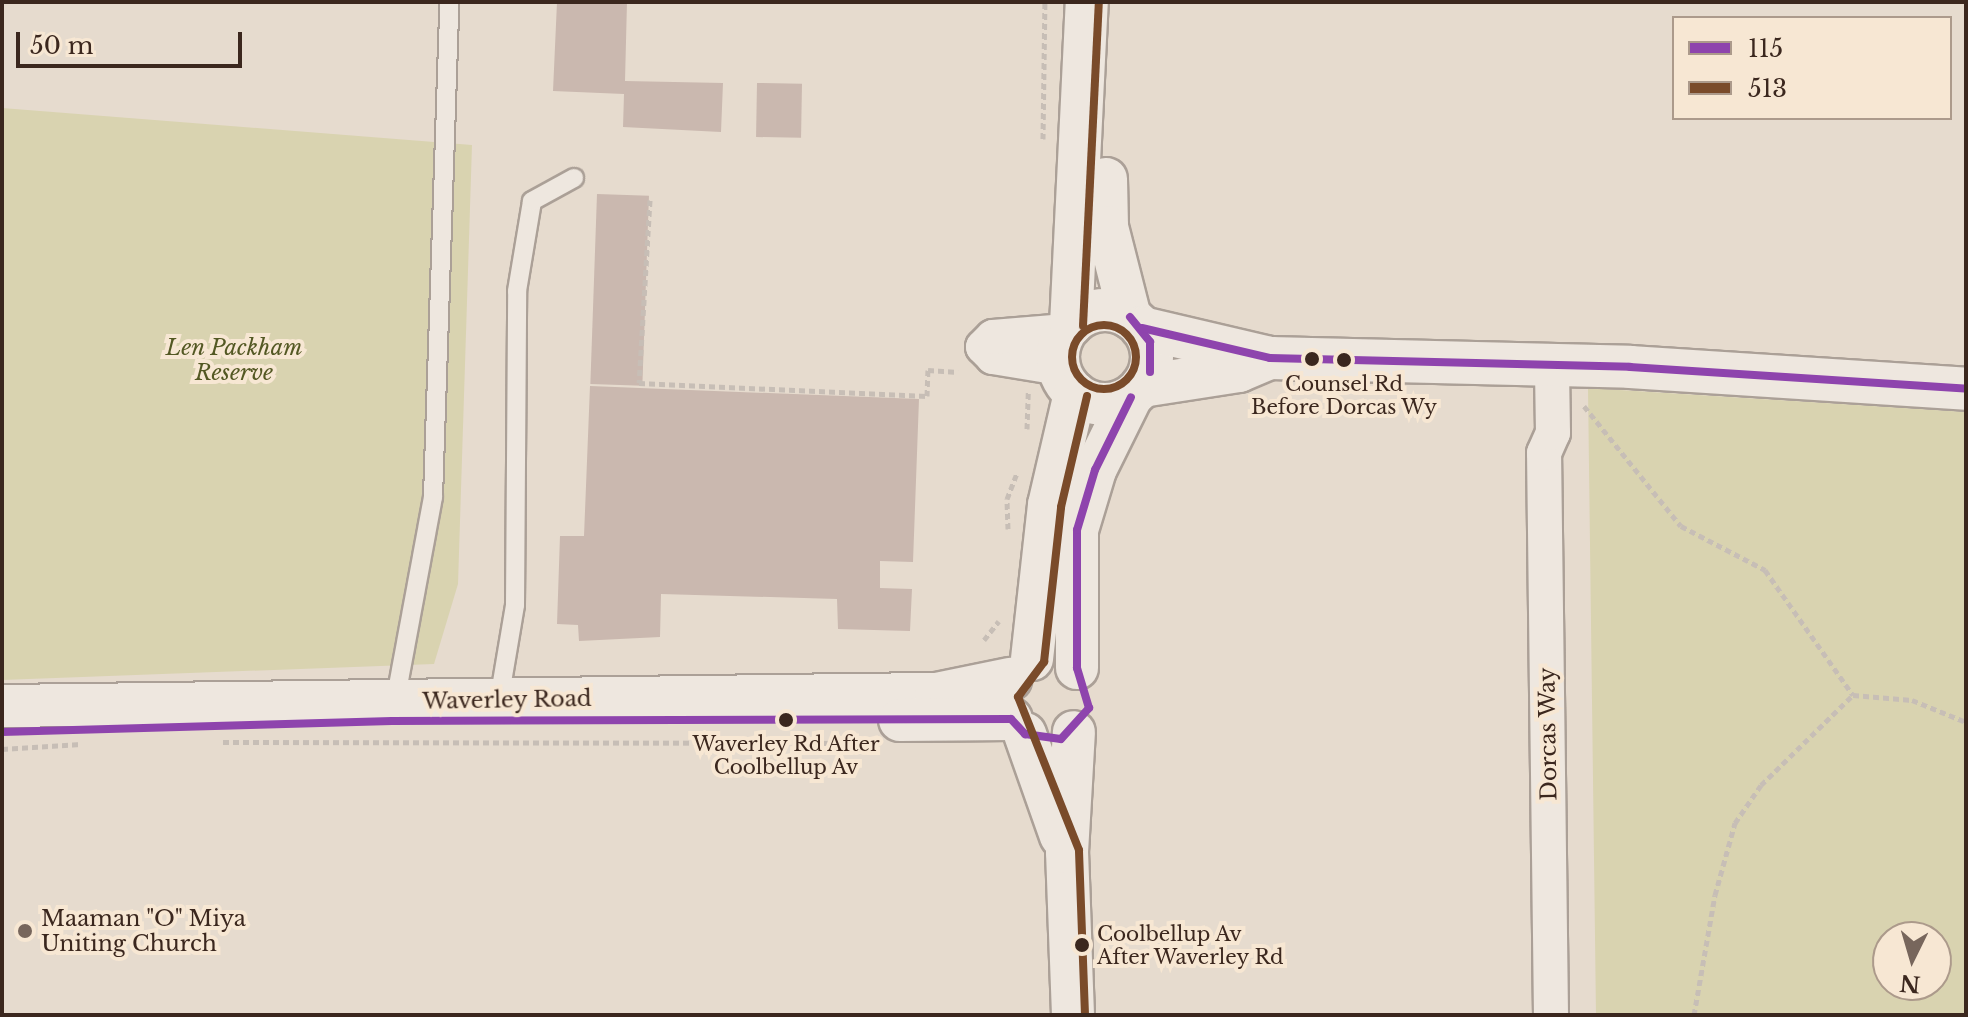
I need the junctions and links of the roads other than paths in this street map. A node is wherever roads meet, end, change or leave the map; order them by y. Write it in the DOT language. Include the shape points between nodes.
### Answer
graph roads {
  1 [pos="449,2"];
  2 [pos="1099,19"];
  3 [pos="574,178"];
  4 [pos="1136,323"];
  5 [pos="1270,358"];
  6 [pos="1060,360"];
  7 [pos="1553,377"];
  8 [pos="1966,389"];
  9 [pos="1137,392"];
  10 [pos="1077,668"];
  11 [pos="1019,698"];
  12 [pos="499,700"];
  13 [pos="2,706"];
  14 [pos="393,711"];
  15 [pos="2,732"];
  16 [pos="1074,732"];
  17 [pos="1067,852"];
  18 [pos="1073,1015"];
  19 [pos="1551,1015"];
  1 -- 14 [label="lane" via="433,497"];
  2 -- 4 [label="street" via="1107,227"];
  2 -- 6 [label="street"];
  3 -- 12 [label="lane" via="532,201 517,291 515,605 496,682"];
  4 -- 5 [label="street"];
  4 -- 6 [label="street" via="1099,311"];
  4 -- 9 [label="street" via="1153,357"];
  5 -- 7 [label="street"];
  5 -- 9 [label="street" via="1239,371"];
  6 -- 9 [label="street" via="1103,404"];
  6 -- 11 [label="street" via="1049,505"];
  7 -- 8 [label="street" via="1896,379"];
  7 -- 19 [label="street, Dorcas Way" via="1553,433 1544,453"];
  9 -- 10 [label="street" via="1095,470 1077,530"];
  10 -- 11 [label="street" via="1051,656"];
  10 -- 16 [label="street" via="1090,693"];
  11 -- 12 [label="street, Waverley Road" via="936,694"];
  11 -- 14 [label="street, Waverley Road"];
  11 -- 16 [label="street" via="1046,740"];
  11 -- 17 [label="street"];
  12 -- 14 [label="street, Waverley Road"];
  13 -- 14 [label="street, Waverley Road"];
  14 -- 15 [label="street, Waverley Road"];
  16 -- 17 [label="street"];
  17 -- 18 [label="street"];
}
